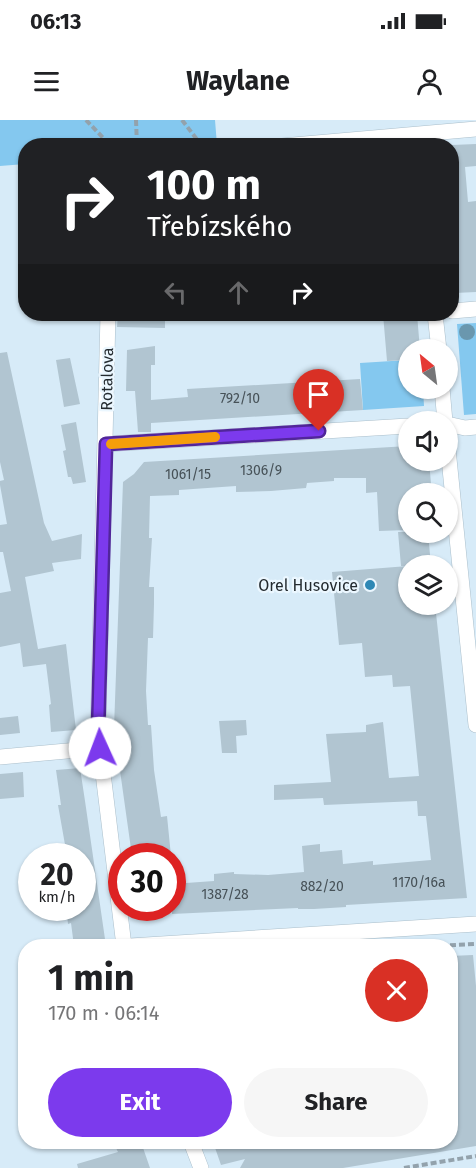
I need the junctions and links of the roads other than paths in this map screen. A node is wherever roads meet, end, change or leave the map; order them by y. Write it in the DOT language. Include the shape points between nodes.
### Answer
graph roads {
  1 [pos="476,129"];
  2 [pos="433,138"];
  3 [pos="476,309"];
  4 [pos="459,310"];
  5 [pos="108,321"];
  6 [pos="436,321"];
  7 [pos="438,339"];
  8 [pos="458,426"];
  9 [pos="398,427"];
  10 [pos="476,427"];
  11 [pos="106,444"];
  12 [pos="450,471"];
  13 [pos="476,725"];
  14 [pos="100,748"];
  15 [pos="0,757"];
  16 [pos="476,924"];
  17 [pos="123,939"];
  18 [pos="240,939"];
  19 [pos="194,1149"];
  20 [pos="201,1168"];
  1 -- 2 [label="street"];
  3 -- 4 [label="street"];
  5 -- 11 [label="street, Rotalova"];
  6 -- 7 [label="street"];
  8 -- 10 [label="street"];
  9 -- 11 [label="street"];
  11 -- 14 [label="street, Rotalova"];
  12 -- 13 [label="street"];
  14 -- 15 [label="street"];
  14 -- 17 [label="street, Rotalova"];
  16 -- 18 [label="street"];
  19 -- 20 [label="street"];
}
